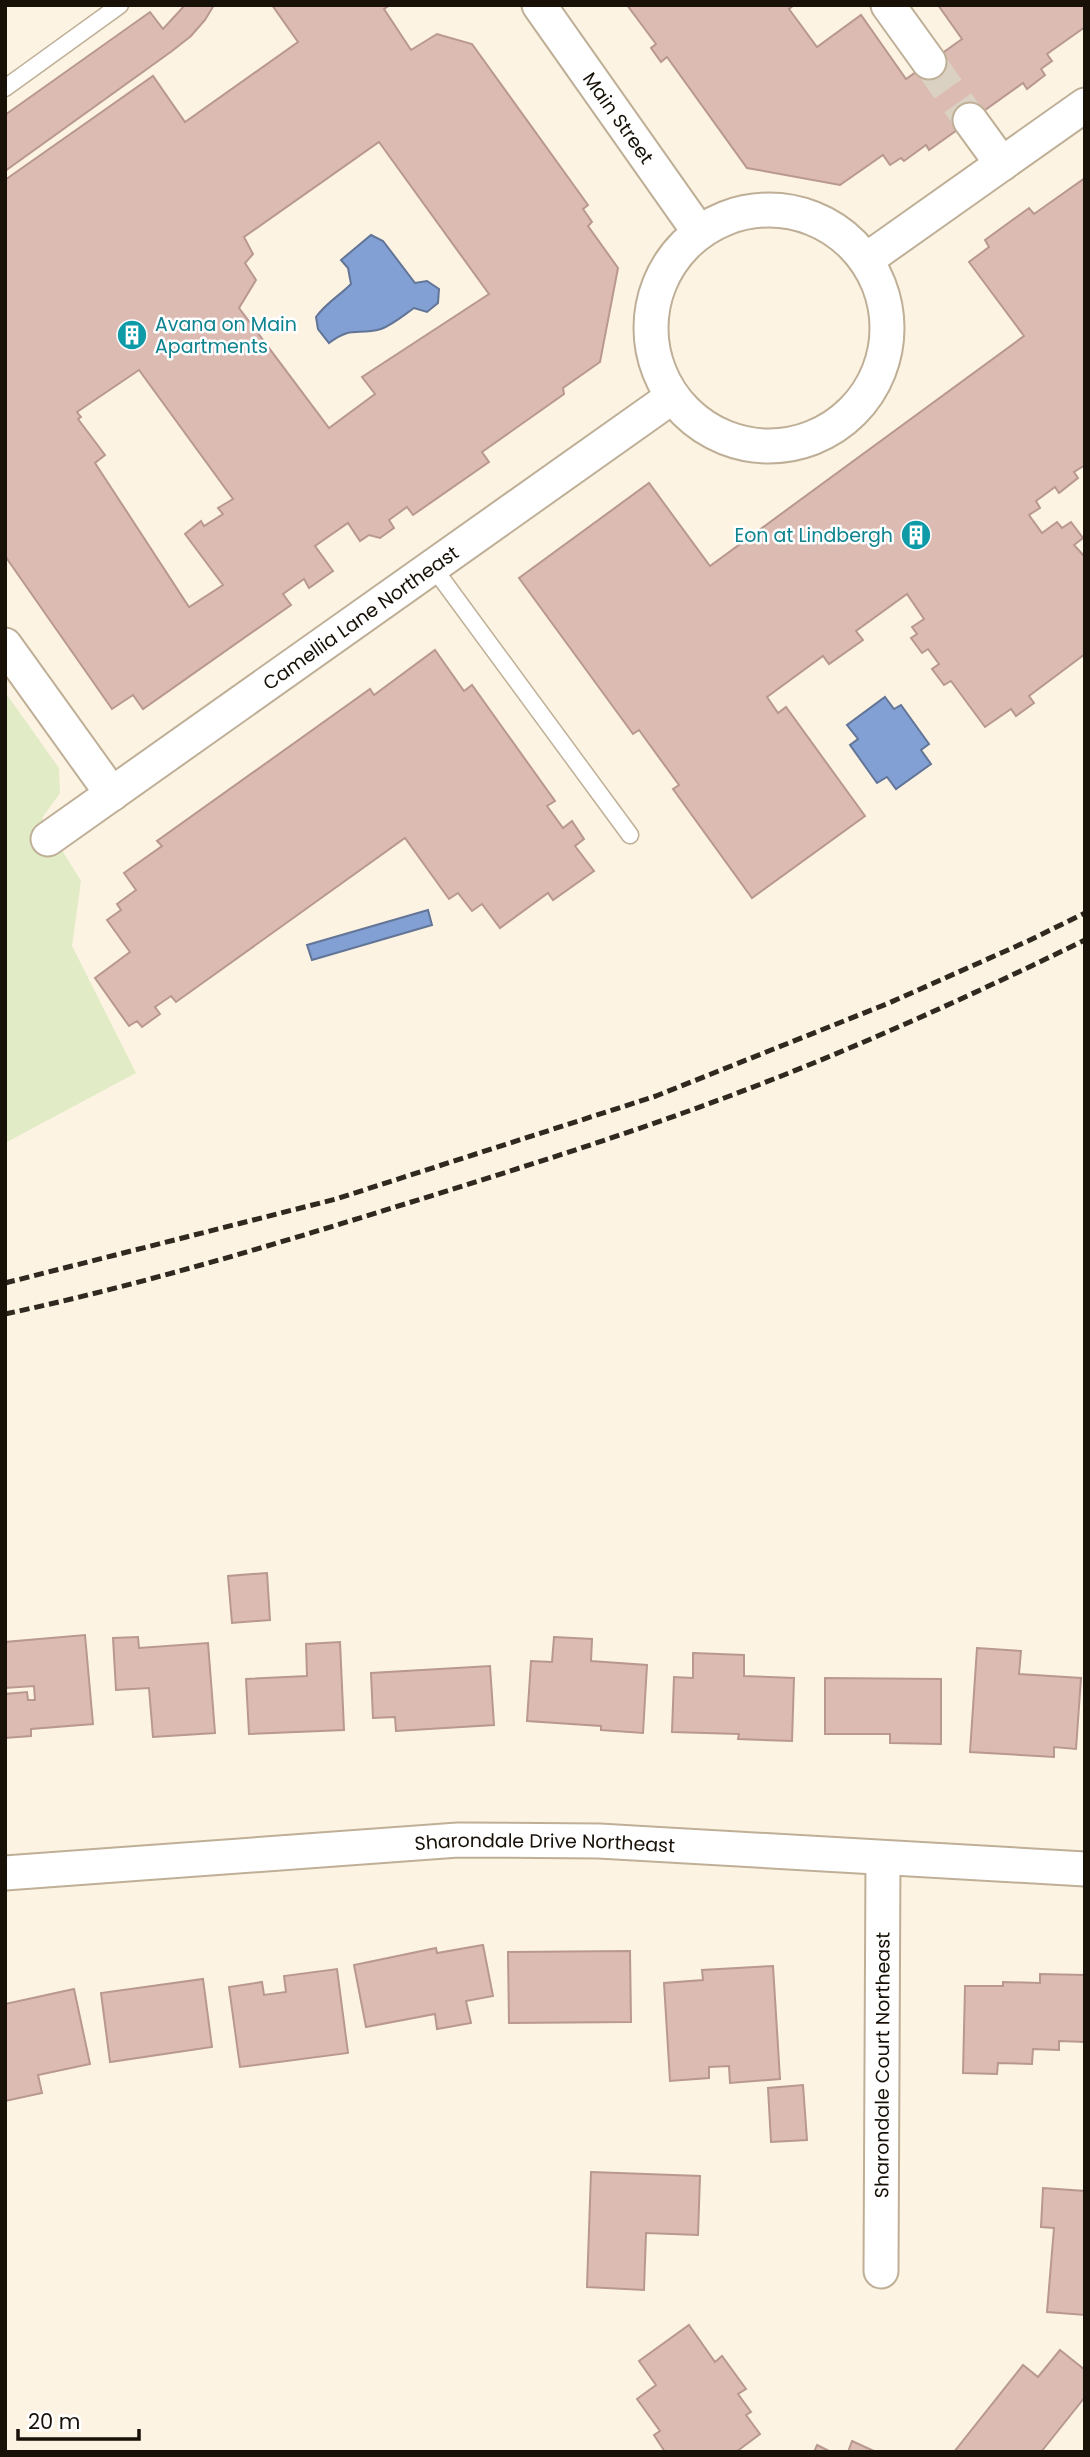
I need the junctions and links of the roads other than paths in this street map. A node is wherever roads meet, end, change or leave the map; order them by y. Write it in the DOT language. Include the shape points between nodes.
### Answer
graph roads {
  1 [pos="120,5"];
  2 [pos="538,5"];
  3 [pos="888,5"];
  4 [pos="929,62"];
  5 [pos="5,88"];
  6 [pos="1085,105"];
  7 [pos="970,120"];
  8 [pos="1002,164"];
  9 [pos="699,232"];
  10 [pos="866,260"];
  11 [pos="672,397"];
  12 [pos="433,567"];
  13 [pos="5,645"];
  14 [pos="112,794"];
  15 [pos="630,835"];
  16 [pos="48,839"];
  17 [pos="883,1858"];
  18 [pos="1085,1869"];
  19 [pos="5,1873"];
  20 [pos="881,2271"];
  1 -- 5 [label="lane"];
  2 -- 9 [label="street, Main Street"];
  3 -- 4 [label="street"];
  6 -- 8 [label="street"];
  7 -- 8 [label="street"];
  8 -- 10 [label="street"];
  9 -- 10 [label="street" via="733,214 770,209 807,215 840,233"];
  9 -- 11 [label="street" via="673,257 656,290 650,327 656,364"];
  10 -- 11 [label="street" via="882,293 888,330 881,367 864,400 838,426 804,442 755,446 731,441 698,424"];
  11 -- 12 [label="street, Camellia Lane Northeast"];
  12 -- 14 [label="street, Camellia Lane Northeast"];
  12 -- 15 [label="lane"];
  13 -- 14 [label="street"];
  14 -- 16 [label="street, Camellia Lane Northeast"];
  17 -- 18 [label="street, Sharondale Drive Northeast"];
  17 -- 19 [label="street, Sharondale Drive Northeast" via="599,1841 458,1840"];
  17 -- 20 [label="street, Sharondale Court Northeast"];
}
